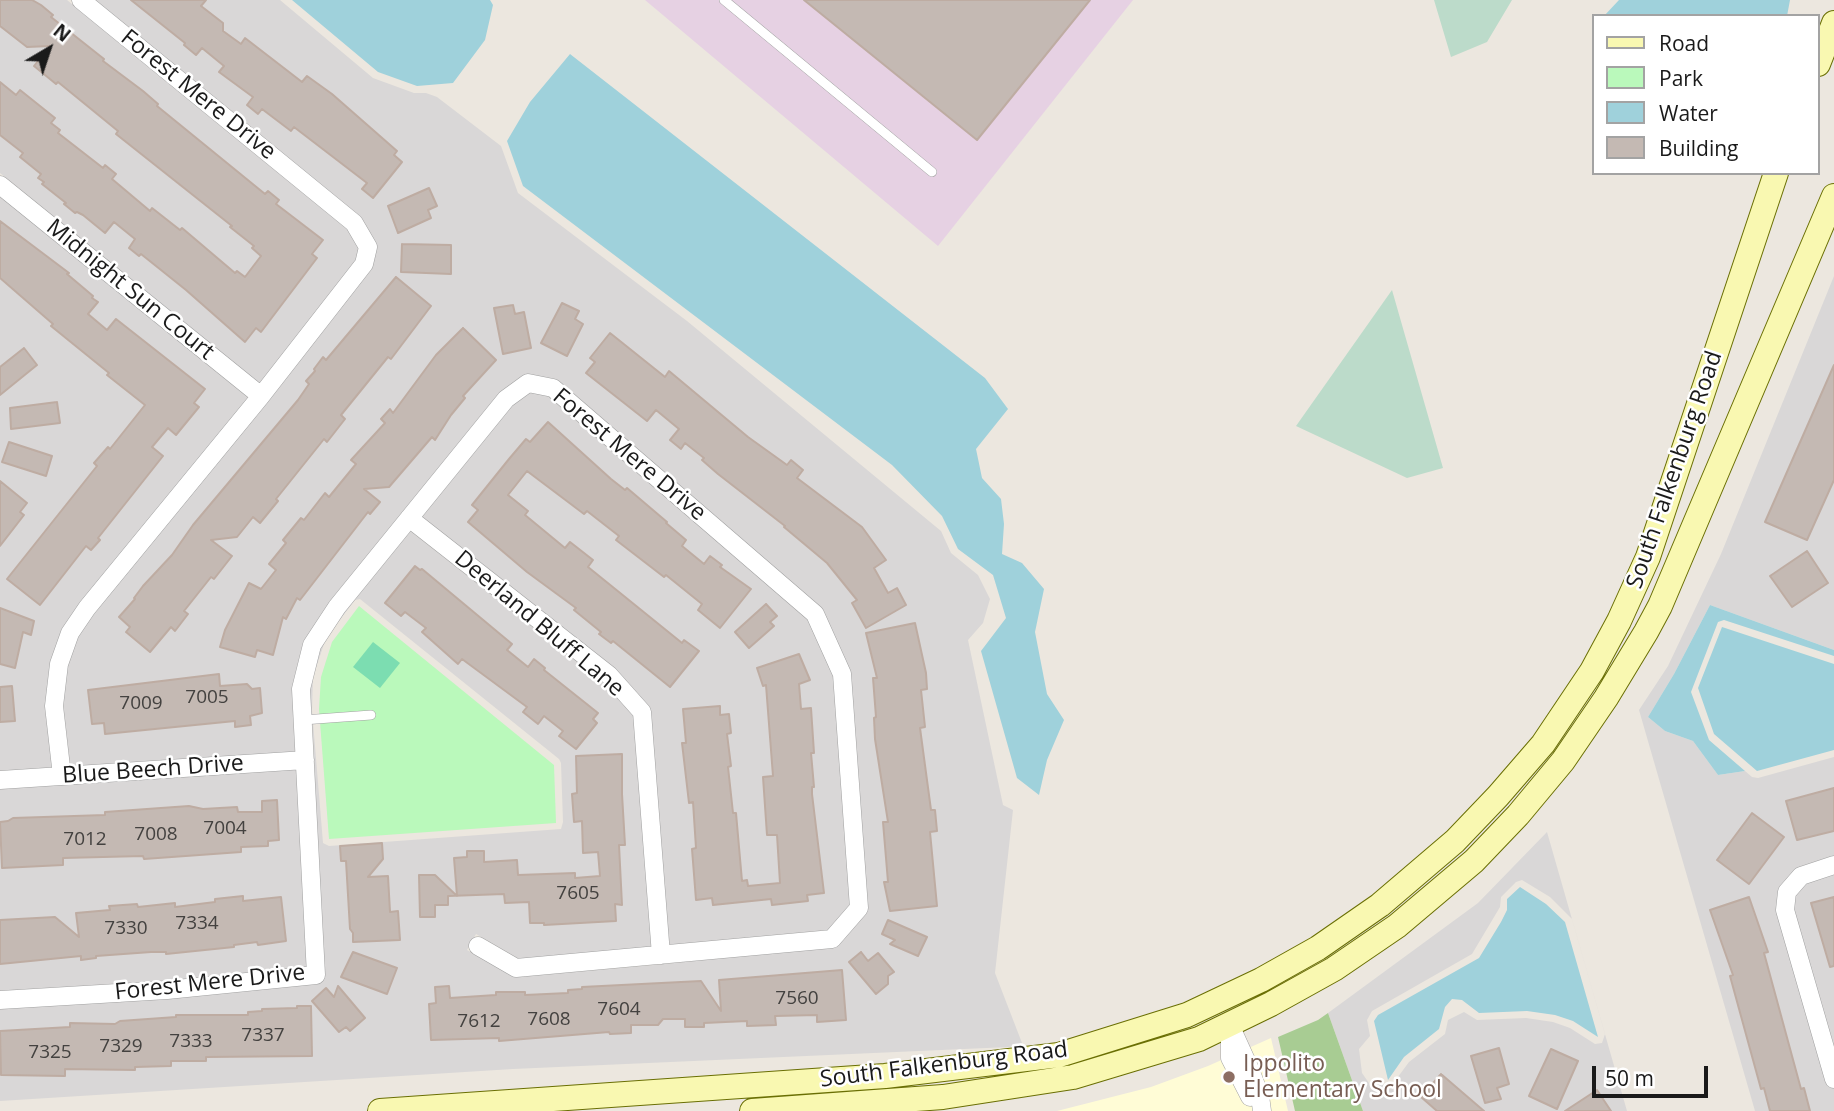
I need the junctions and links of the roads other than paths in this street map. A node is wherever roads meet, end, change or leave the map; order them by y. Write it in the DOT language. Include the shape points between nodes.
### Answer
graph roads {
  1 [pos="81,0"];
  2 [pos="724,0"];
  3 [pos="1834,23"];
  4 [pos="1820,59"];
  5 [pos="932,172"];
  6 [pos="1775,175"];
  7 [pos="0,185"];
  8 [pos="1834,196"];
  9 [pos="261,396"];
  10 [pos="409,518"];
  11 [pos="371,715"];
  12 [pos="303,720"];
  13 [pos="305,760"];
  14 [pos="62,776"];
  15 [pos="0,780"];
  16 [pos="1834,865"];
  17 [pos="478,946"];
  18 [pos="1318,948"];
  19 [pos="661,955"];
  20 [pos="0,1000"];
  21 [pos="1230,1025"];
  22 [pos="915,1073"];
  23 [pos="885,1076"];
  24 [pos="1834,1079"];
  25 [pos="917,1105"];
  26 [pos="887,1106"];
  27 [pos="380,1111"];
  28 [pos="752,1111"];
  29 [pos="1251,1111"];
  30 [pos="1262,1111"];
  1 -- 9 [label="street, Forest Mere Drive" via="354,223 368,247 364,264"];
  2 -- 5 [label="lane"];
  3 -- 4 [label="street"];
  6 -- 18 [label="street, South Falkenburg Road" via="1648,558 1592,671 1543,744 1455,841 1380,905"];
  7 -- 9 [label="street, Midnight Sun Court"];
  8 -- 21 [label="street, South Falkenburg Road" via="1660,606 1563,761 1474,861 1397,926 1334,969"];
  9 -- 14 [label="street, Forest Mere Drive" via="69,633 59,664 54,706"];
  10 -- 12 [label="street, Forest Mere Drive" via="312,645 301,689"];
  10 -- 19 [label="street, Deerland Bluff Lane" via="609,675 642,712"];
  10 -- 19 [label="street, Forest Mere Drive" via="506,399 528,383 552,388 815,614 842,674 859,908 832,939"];
  11 -- 12 [label="lane"];
  12 -- 13 [label="street, Forest Mere Drive"];
  13 -- 14 [label="street, Blue Beech Drive"];
  13 -- 20 [label="street, Forest Mere Drive" via="316,975"];
  14 -- 15 [label="street, Blue Beech Drive"];
  16 -- 24 [label="street" via="1801,876 1787,892 1785,910"];
  17 -- 19 [label="street, Forest Mere Drive" via="516,968"];
  18 -- 21 [label="street" via="1301,965 1240,999"];
  18 -- 22 [label="street, South Falkenburg Road" via="1186,1015 1059,1055"];
  21 -- 25 [label="street, South Falkenburg Road" via="1199,1039 1073,1077"];
  21 -- 29 [label="street" via="1230,1058 1250,1095"];
  21 -- 30 [label="street"];
  22 -- 23 [label="street, South Falkenburg Road"];
  22 -- 25 [label="street"];
  23 -- 26 [label="street"];
  23 -- 27 [label="street, South Falkenburg Road"];
  25 -- 26 [label="street, South Falkenburg Road"];
  26 -- 28 [label="street, South Falkenburg Road"];
}
